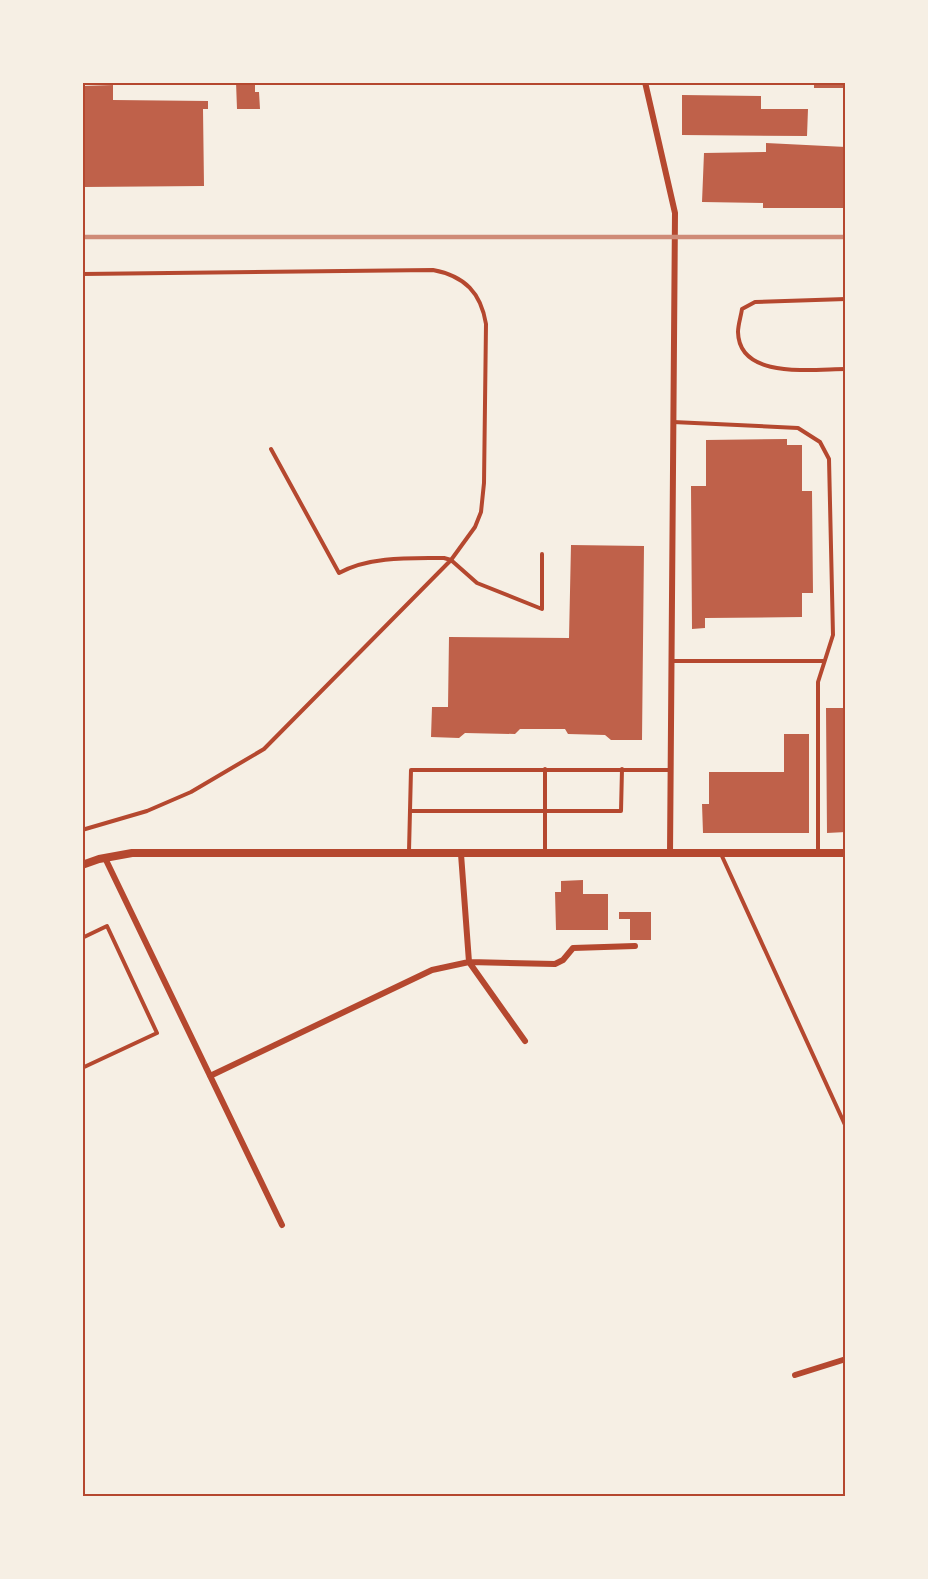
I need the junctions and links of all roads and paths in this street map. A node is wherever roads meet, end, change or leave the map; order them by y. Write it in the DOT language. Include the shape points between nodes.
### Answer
graph roads {
  1 [pos="645,82"];
  2 [pos="82,274"];
  3 [pos="846,299"];
  4 [pos="846,369"];
  5 [pos="673,422"];
  6 [pos="271,449"];
  7 [pos="542,554"];
  8 [pos="451,560"];
  9 [pos="671,661"];
  10 [pos="824,661"];
  11 [pos="545,769"];
  12 [pos="622,769"];
  13 [pos="671,770"];
  14 [pos="410,811"];
  15 [pos="545,811"];
  16 [pos="82,830"];
  17 [pos="818,853"];
  18 [pos="846,853"];
  19 [pos="409,854"];
  20 [pos="461,854"];
  21 [pos="545,854"];
  22 [pos="670,854"];
  23 [pos="720,854"];
  24 [pos="105,858"];
  25 [pos="82,865"];
  26 [pos="82,938"];
  27 [pos="634,946"];
  28 [pos="469,962"];
  29 [pos="525,1041"];
  30 [pos="82,1068"];
  31 [pos="210,1076"];
  32 [pos="846,1127"];
  33 [pos="282,1225"];
  34 [pos="846,1359"];
  35 [pos="795,1375"];
  1 -- 5 [label="street" via="675,213"];
  2 -- 8 [label="lane" via="433,270 473,288 483,306 486,324 484,483 481,512 475,526"];
  3 -- 4 [label="lane" via="755,302 742,309 738,332 742,349 753,362 780,369"];
  5 -- 9 [label="street"];
  5 -- 10 [label="lane" via="798,428 820,442 828,459 831,505 833,635"];
  6 -- 8 [label="lane" via="339,573 396,559"];
  7 -- 8 [label="lane" via="542,609 477,583"];
  8 -- 16 [label="lane" via="264,749 191,792 147,811"];
  9 -- 10 [label="lane"];
  9 -- 13 [label="street"];
  10 -- 17 [label="lane" via="818,682"];
  11 -- 12 [label="lane"];
  11 -- 14 [label="lane" via="411,770"];
  11 -- 15 [label="lane"];
  12 -- 13 [label="lane"];
  12 -- 15 [label="lane" via="621,811"];
  13 -- 22 [label="street"];
  14 -- 15 [label="lane"];
  14 -- 19 [label="lane"];
  15 -- 21 [label="lane"];
  17 -- 18 [label="street"];
  17 -- 23 [label="street"];
  19 -- 20 [label="street"];
  19 -- 24 [label="street" via="132,853"];
  20 -- 21 [label="street"];
  20 -- 28 [label="street"];
  21 -- 22 [label="street"];
  22 -- 23 [label="street"];
  23 -- 32 [label="lane"];
  24 -- 25 [label="street"];
  24 -- 31 [label="street"];
  26 -- 30 [label="lane" via="107,926 157,1033"];
  27 -- 28 [label="street" via="573,948 555,964"];
  28 -- 29 [label="street"];
  28 -- 31 [label="street" via="432,970"];
  31 -- 33 [label="street"];
  34 -- 35 [label="street"];
}
